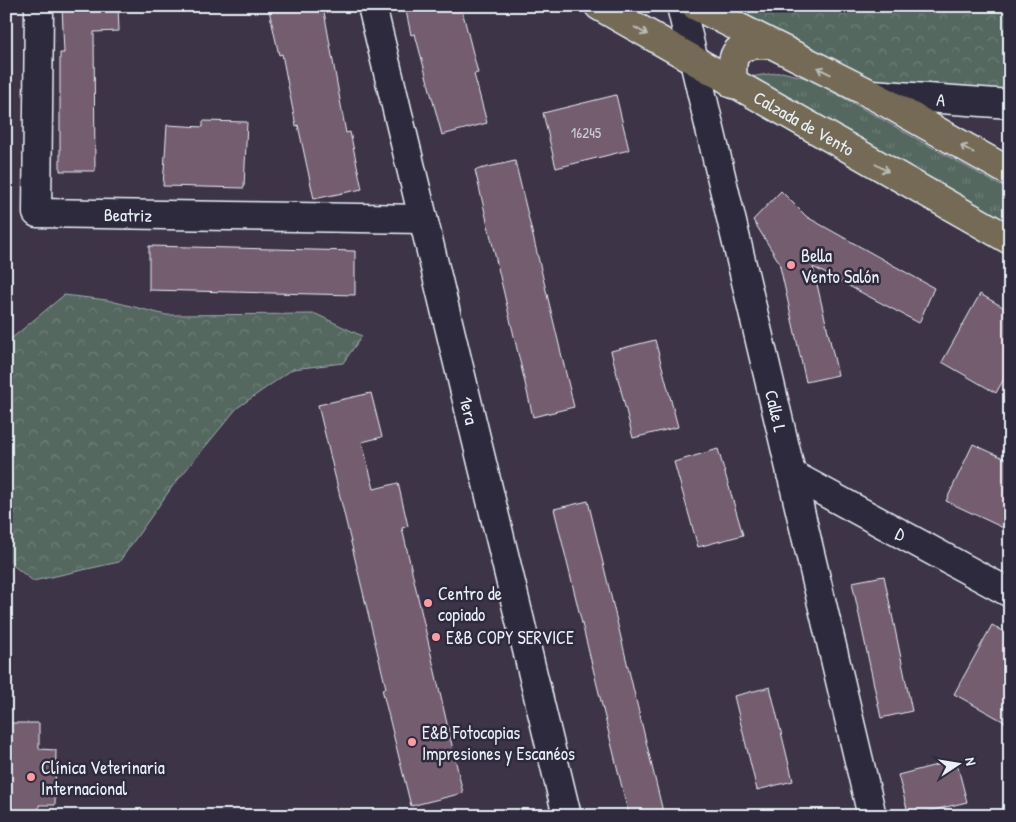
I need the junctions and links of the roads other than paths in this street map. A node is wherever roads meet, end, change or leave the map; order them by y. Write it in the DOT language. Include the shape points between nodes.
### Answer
graph roads {
  1 [pos="39,6"];
  2 [pos="372,6"];
  3 [pos="599,6"];
  4 [pos="622,6"];
  5 [pos="681,6"];
  6 [pos="696,6"];
  7 [pos="769,44"];
  8 [pos="694,61"];
  9 [pos="733,84"];
  10 [pos="871,94"];
  11 [pos="1010,104"];
  12 [pos="1010,172"];
  13 [pos="423,219"];
  14 [pos="1010,240"];
  15 [pos="791,474"];
  16 [pos="1010,593"];
  17 [pos="567,816"];
  18 [pos="872,816"];
  1 -- 13 [label="street, Beatriz" via="37,213"];
  2 -- 13 [label="street, 1era"];
  3 -- 4 [label="main road" via="610,9"];
  3 -- 8 [label="main road, Calzada de Vento, one-way"];
  5 -- 8 [label="street, Calle L"];
  6 -- 7 [label="main road"];
  7 -- 9 [label="main road" via="743,46 734,53"];
  10 -- 7 [label="main road, one-way"];
  8 -- 9 [label="main road, Calzada de Vento"];
  8 -- 15 [label="street, Calle L"];
  9 -- 14 [label="main road, Calzada de Vento, one-way"];
  10 -- 11 [label="street, A"];
  12 -- 10 [label="main road, one-way"];
  13 -- 17 [label="street, 1era"];
  15 -- 16 [label="street, D"];
  15 -- 18 [label="street, Calle L"];
}
